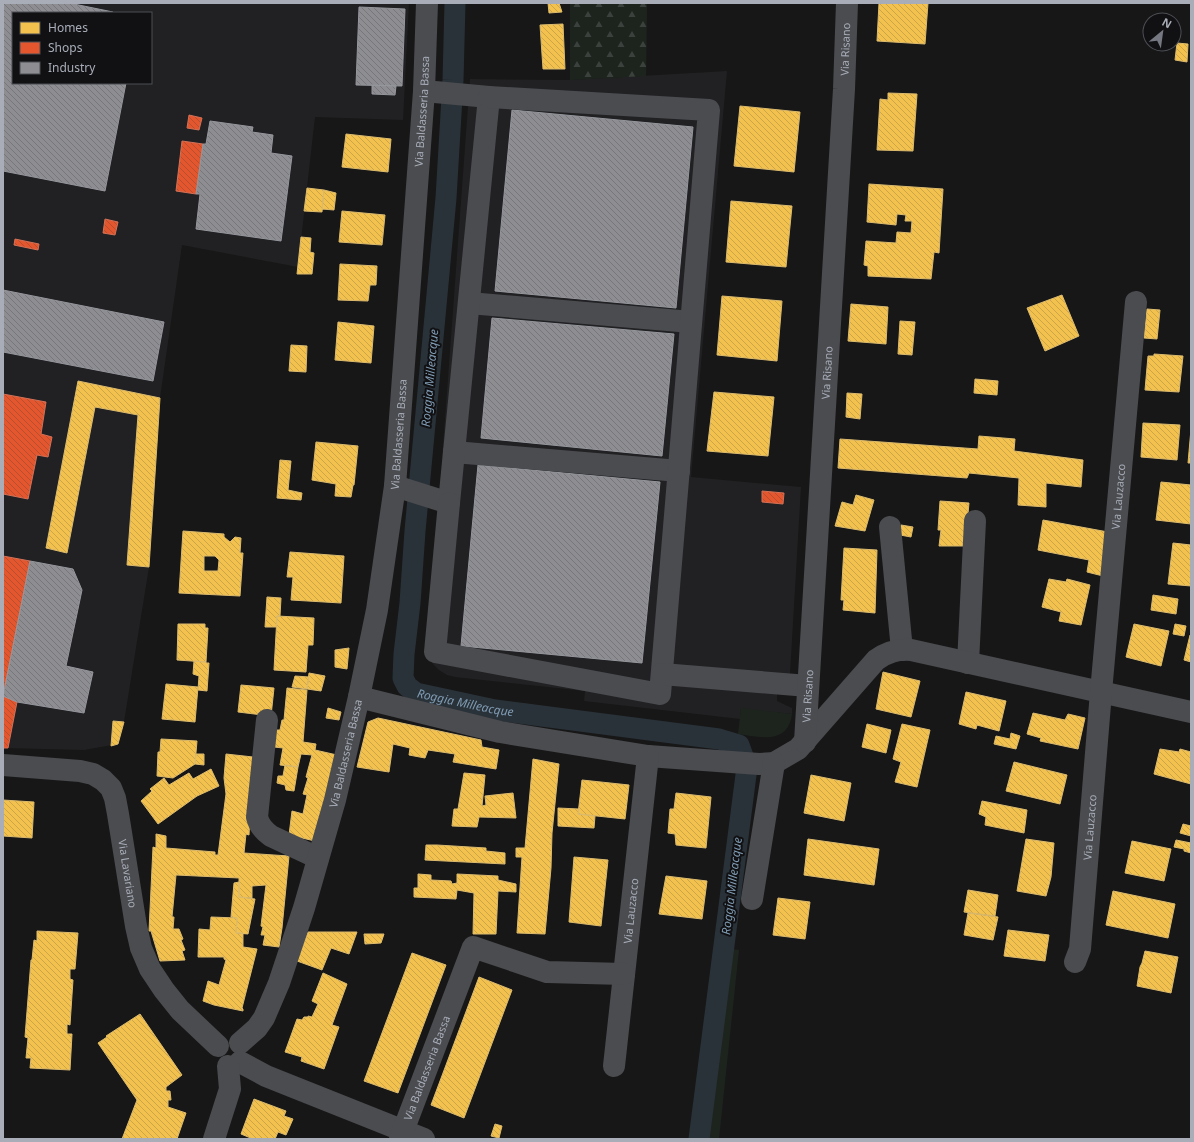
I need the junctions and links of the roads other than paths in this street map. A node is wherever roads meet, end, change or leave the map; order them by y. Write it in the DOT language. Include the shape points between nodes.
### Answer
graph roads {
  1 [pos="428,3"];
  2 [pos="847,3"];
  3 [pos="432,92"];
  4 [pos="489,98"];
  5 [pos="1136,302"];
  6 [pos="469,303"];
  7 [pos="691,322"];
  8 [pos="454,452"];
  9 [pos="679,471"];
  10 [pos="400,488"];
  11 [pos="449,503"];
  12 [pos="975,520"];
  13 [pos="890,527"];
  14 [pos="902,650"];
  15 [pos="968,663"];
  16 [pos="662,674"];
  17 [pos="808,686"];
  18 [pos="1101,692"];
  19 [pos="360,697"];
  20 [pos="1191,712"];
  21 [pos="267,720"];
  22 [pos="805,742"];
  23 [pos="648,756"];
  24 [pos="767,764"];
  25 [pos="3,765"];
  26 [pos="318,858"];
  27 [pos="752,899"];
  28 [pos="1075,962"];
  29 [pos="624,974"];
  30 [pos="218,1046"];
  31 [pos="236,1057"];
  32 [pos="614,1066"];
  33 [pos="402,1135"];
  34 [pos="214,1139"];
  35 [pos="424,1139"];
  1 -- 3 [label="street, Via Baldasseria Bassa"];
  2 -- 17 [label="street, Via Risano"];
  3 -- 4 [label="street"];
  3 -- 10 [label="street, Via Baldasseria Bassa"];
  4 -- 6 [label="street"];
  4 -- 7 [label="street" via="709,110"];
  5 -- 18 [label="street, Via Lauzacco"];
  6 -- 7 [label="street"];
  6 -- 8 [label="street"];
  7 -- 9 [label="street"];
  8 -- 9 [label="street"];
  8 -- 11 [label="street"];
  9 -- 16 [label="street"];
  10 -- 11 [label="street"];
  10 -- 19 [label="street, Via Baldasseria Bassa"];
  11 -- 16 [label="street" via="435,652 660,694"];
  12 -- 15 [label="street"];
  13 -- 14 [label="street"];
  14 -- 15 [label="street"];
  14 -- 22 [label="street" via="887,653 876,660"];
  15 -- 18 [label="street"];
  16 -- 17 [label="street"];
  17 -- 22 [label="street, Via Risano"];
  18 -- 20 [label="street"];
  18 -- 28 [label="street, Via Lauzacco" via="1080,949"];
  19 -- 23 [label="street" via="500,732"];
  19 -- 26 [label="street, Via Baldasseria Bassa"];
  21 -- 26 [label="street" via="258,822 264,832"];
  22 -- 24 [label="street" via="793,753"];
  23 -- 24 [label="street"];
  23 -- 29 [label="street, Via Lauzacco"];
  24 -- 27 [label="street"];
  25 -- 30 [label="street, Via Lavariano" via="80,771 93,774 111,788 118,814 141,948 150,969 164,990 180,1010"];
  26 -- 31 [label="street, Via Baldasseria Bassa" via="279,982 264,1018"];
  29 -- 32 [label="street, Via Lauzacco"];
  29 -- 33 [label="street, Via Baldasseria Bassa" via="546,972 473,947"];
  30 -- 31 [label="street, Via Baldasseria Bassa" via="231,1039"];
  31 -- 33 [label="street, Via Baldasseria Bassa" via="266,1076"];
  31 -- 34 [label="street" via="230,1089"];
  33 -- 35 [label="street, Via Baldasseria Bassa"];
}
